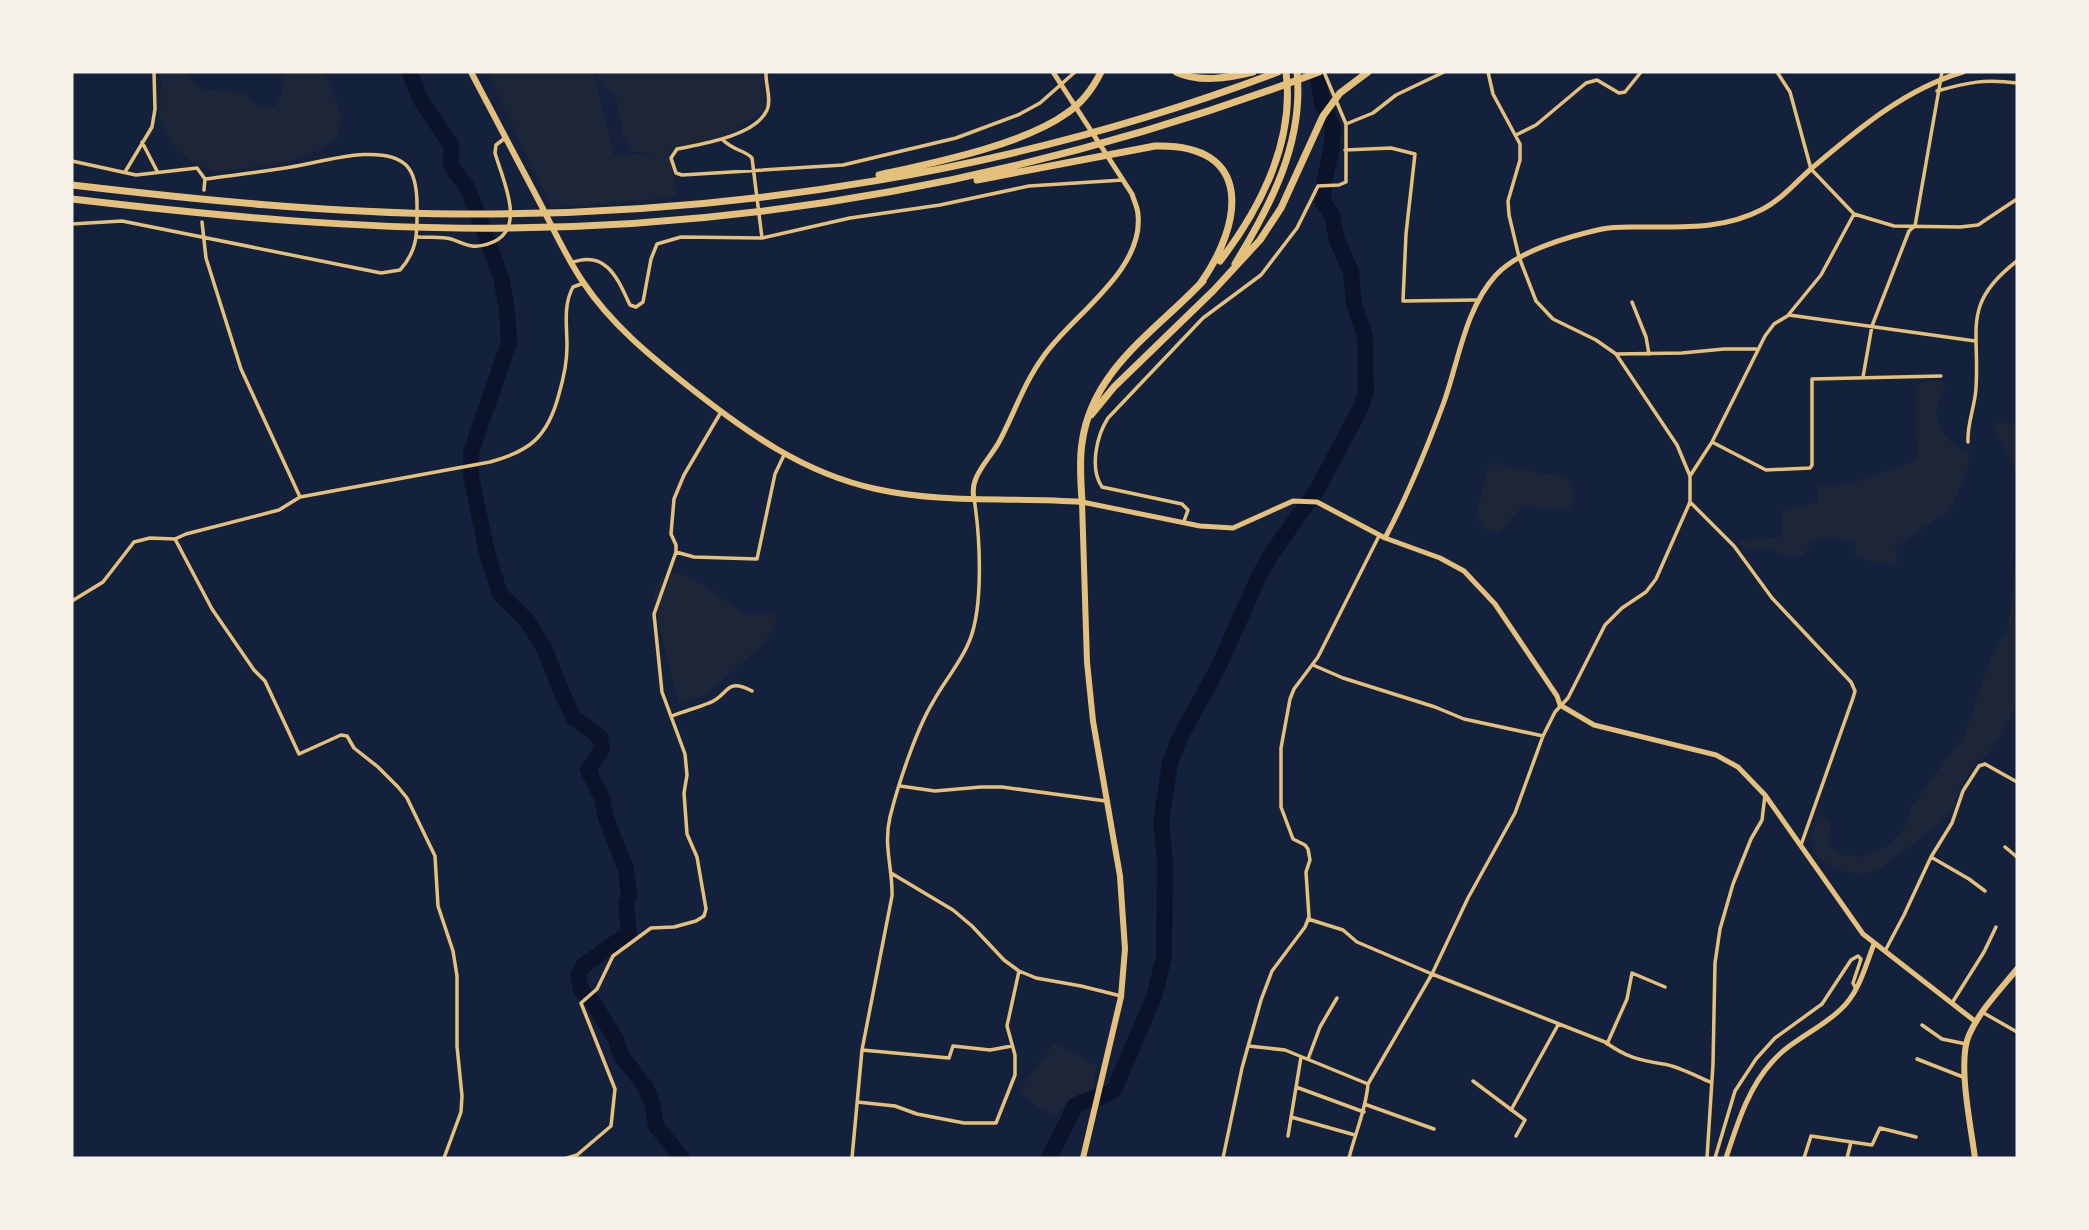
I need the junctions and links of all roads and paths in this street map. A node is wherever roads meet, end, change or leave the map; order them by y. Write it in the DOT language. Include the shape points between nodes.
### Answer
graph roads {
  1 [pos="154,72"];
  2 [pos="471,72"];
  3 [pos="766,72"];
  4 [pos="1053,72"];
  5 [pos="1075,72"];
  6 [pos="1101,72"];
  7 [pos="1176,72"];
  8 [pos="1253,72"];
  9 [pos="1286,72"];
  10 [pos="1297,72"];
  11 [pos="1321,72"];
  12 [pos="1368,72"];
  13 [pos="1444,72"];
  14 [pos="1488,72"];
  15 [pos="1641,72"];
  16 [pos="1777,72"];
  17 [pos="1963,72"];
  18 [pos="1274,73"];
  19 [pos="1941,75"];
  20 [pos="2017,83"];
  21 [pos="1059,84"];
  22 [pos="1937,91"];
  23 [pos="1346,124"];
  24 [pos="1516,135"];
  25 [pos="505,138"];
  26 [pos="723,140"];
  27 [pos="142,142"];
  28 [pos="1345,150"];
  29 [pos="72,161"];
  30 [pos="754,169"];
  31 [pos="1811,169"];
  32 [pos="125,172"];
  33 [pos="157,172"];
  34 [pos="205,179"];
  35 [pos="1123,180"];
  36 [pos="72,185"];
  37 [pos="204,190"];
  38 [pos="792,193"];
  39 [pos="858,198"];
  40 [pos="2017,198"];
  41 [pos="72,199"];
  42 [pos="1854,214"];
  43 [pos="202,222"];
  44 [pos="72,224"];
  45 [pos="1914,226"];
  46 [pos="202,236"];
  47 [pos="418,237"];
  48 [pos="762,238"];
  49 [pos="1519,257"];
  50 [pos="2017,261"];
  51 [pos="571,263"];
  52 [pos="1228,275"];
  53 [pos="584,284"];
  54 [pos="1200,284"];
  55 [pos="1477,300"];
  56 [pos="1633,302"];
  57 [pos="1789,315"];
  58 [pos="1872,326"];
  59 [pos="1975,341"];
  60 [pos="1757,349"];
  61 [pos="1616,354"];
  62 [pos="1649,354"];
  63 [pos="1941,376"];
  64 [pos="1863,377"];
  65 [pos="721,412"];
  66 [pos="1084,429"];
  67 [pos="1713,442"];
  68 [pos="1968,442"];
  69 [pos="784,455"];
  70 [pos="1690,476"];
  71 [pos="300,497"];
  72 [pos="974,499"];
  73 [pos="1082,502"];
  74 [pos="1690,502"];
  75 [pos="1184,521"];
  76 [pos="1382,537"];
  77 [pos="175,539"];
  78 [pos="676,552"];
  79 [pos="72,601"];
  80 [pos="1313,666"];
  81 [pos="752,691"];
  82 [pos="1560,705"];
  83 [pos="672,716"];
  84 [pos="1543,736"];
  85 [pos="2017,782"];
  86 [pos="900,786"];
  87 [pos="1765,795"];
  88 [pos="1107,802"];
  89 [pos="1800,847"];
  90 [pos="2005,847"];
  91 [pos="2017,857"];
  92 [pos="1931,858"];
  93 [pos="891,873"];
  94 [pos="1984,891"];
  95 [pos="1308,919"];
  96 [pos="1996,927"];
  97 [pos="1874,944"];
  98 [pos="1885,951"];
  99 [pos="2017,969"];
  100 [pos="1019,971"];
  101 [pos="1432,974"];
  102 [pos="1665,987"];
  103 [pos="1856,989"];
  104 [pos="1121,997"];
  105 [pos="1337,998"];
  106 [pos="1952,1003"];
  107 [pos="1982,1012"];
  108 [pos="1976,1022"];
  109 [pos="1558,1025"];
  110 [pos="1922,1025"];
  111 [pos="2017,1032"];
  112 [pos="1607,1044"];
  113 [pos="1966,1044"];
  114 [pos="1012,1046"];
  115 [pos="1248,1046"];
  116 [pos="862,1050"];
  117 [pos="1301,1057"];
  118 [pos="1917,1059"];
  119 [pos="1308,1060"];
  120 [pos="1965,1078"];
  121 [pos="1473,1081"];
  122 [pos="1710,1082"];
  123 [pos="1368,1084"];
  124 [pos="1296,1087"];
  125 [pos="857,1102"];
  126 [pos="1366,1105"];
  127 [pos="1511,1110"];
  128 [pos="1364,1112"];
  129 [pos="1291,1116"];
  130 [pos="1434,1129"];
  131 [pos="1355,1135"];
  132 [pos="1288,1136"];
  133 [pos="1516,1136"];
  134 [pos="1916,1137"];
  135 [pos="1851,1142"];
  136 [pos="444,1158"];
  137 [pos="567,1158"];
  138 [pos="852,1158"];
  139 [pos="1083,1158"];
  140 [pos="1223,1158"];
  141 [pos="1349,1158"];
  142 [pos="1707,1158"];
  143 [pos="1715,1158"];
  144 [pos="1726,1158"];
  145 [pos="1804,1158"];
  146 [pos="1847,1158"];
  147 [pos="1975,1158"];
  1 -- 27 [label="street" via="152,127"];
  2 -- 25 [label="main road"];
  3 -- 26 [label="street" via="766,112"];
  4 -- 21 [label="street"];
  5 -- 21 [label="street"];
  6 -- 38 [label="highway" via="1076,107 1039,129 915,167"];
  7 -- 8 [label="highway" via="1212,79"];
  9 -- 54 [label="highway" via="1286,119 1270,176 1241,233"];
  10 -- 52 [label="highway" via="1297,113 1287,158 1267,208"];
  11 -- 23 [label="street"];
  11 -- 39 [label="highway" via="1142,132 1041,160"];
  12 -- 52 [label="highway" via="1331,104 1276,216"];
  13 -- 23 [label="street"];
  14 -- 24 [label="street" via="1493,94"];
  15 -- 24 [label="street" via="1625,92 1597,80 1587,83 1536,125"];
  16 -- 31 [label="street" via="1790,92"];
  17 -- 19 [label="street"];
  18 -- 38 [label="highway" via="1038,146 916,173"];
  19 -- 22 [label="street"];
  19 -- 31 [label="street"];
  20 -- 22 [label="street" via="1991,79"];
  21 -- 30 [label="street" via="1018,116 956,138 843,165"];
  21 -- 35 [label="street"];
  22 -- 45 [label="street"];
  23 -- 28 [label="street"];
  24 -- 49 [label="street" via="1521,151 1508,215"];
  25 -- 47 [label="street" via="496,145 495,153 509,202 506,234 483,246"];
  25 -- 51 [label="main road"];
  26 -- 30 [label="street" via="748,154"];
  26 -- 30 [label="street" via="677,149 671,158 676,173"];
  27 -- 32 [label="street"];
  27 -- 33 [label="street"];
  28 -- 55 [label="street" via="1391,148 1415,154 1403,301"];
  28 -- 75 [label="street" via="1346,182 1318,186 1297,228 1261,275 1203,318 1100,430 1099,484 1182,504 1188,510"];
  29 -- 32 [label="street"];
  30 -- 48 [label="street"];
  31 -- 42 [label="street"];
  31 -- 49 [label="street" via="1777,201 1734,222 1706,227 1605,228"];
  32 -- 33 [label="street" via="136,176"];
  33 -- 34 [label="street" via="197,169"];
  34 -- 37 [label="street"];
  34 -- 47 [label="street" via="345,156 392,157 405,164 414,178"];
  35 -- 48 [label="street" via="1028,186"];
  35 -- 72 [label="street" via="1138,213 1131,253 1107,287 1043,356 976,477"];
  36 -- 38 [label="highway" via="248,203 404,212 563,213"];
  39 -- 41 [label="highway" via="710,217 566,226 404,226 246,217"];
  39 -- 54 [label="highway" via="909,193 1140,148 1187,148 1201,152 1221,168 1233,203 1224,244"];
  40 -- 45 [label="street" via="1978,225"];
  42 -- 45 [label="street" via="1894,226"];
  42 -- 57 [label="street" via="1821,275"];
  43 -- 46 [label="street"];
  44 -- 46 [label="street" via="122,221"];
  45 -- 58 [label="street"];
  46 -- 47 [label="street" via="381,273 400,270"];
  46 -- 71 [label="street" via="241,369"];
  48 -- 51 [label="street" via="681,237 657,244 643,302 636,307 601,263"];
  49 -- 55 [label="street" via="1497,273"];
  49 -- 61 [label="street" via="1544,311"];
  50 -- 59 [label="street" via="2001,274 1978,309"];
  51 -- 53 [label="main road"];
  52 -- 66 [label="highway" via="1104,398"];
  53 -- 65 [label="main road" via="633,341"];
  53 -- 71 [label="street" via="573,287 566,299 567,365 553,416 529,446 490,462"];
  54 -- 66 [label="highway" via="1115,367 1098,391"];
  55 -- 76 [label="street" via="1444,403 1401,507"];
  56 -- 62 [label="street"];
  57 -- 58 [label="street"];
  57 -- 60 [label="street" via="1774,324"];
  58 -- 59 [label="street"];
  58 -- 64 [label="street"];
  59 -- 68 [label="street" via="1976,395"];
  60 -- 62 [label="street"];
  60 -- 67 [label="street"];
  61 -- 62 [label="street"];
  61 -- 70 [label="street" via="1662,419"];
  63 -- 64 [label="street"];
  64 -- 67 [label="street" via="1812,379 1810,468 1766,470"];
  65 -- 69 [label="main road"];
  65 -- 78 [label="street" via="674,499 671,534"];
  66 -- 73 [label="highway"];
  67 -- 70 [label="street"];
  69 -- 72 [label="main road" via="824,474 877,489"];
  69 -- 78 [label="street" via="775,474 757,559"];
  70 -- 74 [label="street"];
  71 -- 77 [label="street" via="279,510"];
  72 -- 73 [label="main road"];
  72 -- 86 [label="street" via="980,548 975,624 970,641 921,725"];
  73 -- 75 [label="street"];
  73 -- 88 [label="main road" via="1087,662"];
  74 -- 82 [label="street" via="1656,579 1605,625 1568,698"];
  74 -- 89 [label="street" via="1734,546 1772,598 1855,691"];
  75 -- 76 [label="street" via="1233,528 1279,506 1305,500"];
  76 -- 80 [label="street"];
  76 -- 82 [label="street" via="1440,558 1474,579"];
  77 -- 79 [label="street" via="134,542 103,582"];
  77 -- 136 [label="street" via="212,609 265,681 299,754 347,736 354,748 398,786 435,856 438,906 457,975 457,1046 463,1096"];
  78 -- 83 [label="street" via="654,614 662,692"];
  80 -- 84 [label="street" via="1464,719"];
  80 -- 95 [label="street" via="1290,699 1281,748 1281,807 1293,839 1305,845 1310,860 1306,872"];
  81 -- 83 [label="street" via="739,685 727,687 709,704"];
  82 -- 84 [label="street"];
  82 -- 87 [label="street" via="1608,730 1726,760"];
  83 -- 137 [label="street" via="685,754 687,834 697,857 706,909 696,921 651,928 613,956 597,989 582,1003 615,1089 613,1114 611,1126"];
  84 -- 101 [label="street" via="1515,813"];
  85 -- 92 [label="street" via="1985,764 1979,766"];
  86 -- 88 [label="street" via="935,791 1003,788"];
  86 -- 93 [label="street" via="889,819 887,862"];
  87 -- 89 [label="street"];
  87 -- 122 [label="street" via="1762,820 1733,884 1720,929 1714,963"];
  88 -- 104 [label="main road" via="1124,907"];
  89 -- 97 [label="street" via="1854,925"];
  90 -- 91 [label="street"];
  92 -- 94 [label="street"];
  92 -- 98 [label="street"];
  93 -- 100 [label="street" via="953,910"];
  93 -- 116 [label="street" via="892,897"];
  95 -- 101 [label="street" via="1343,930 1357,942"];
  95 -- 115 [label="street" via="1272,971"];
  96 -- 106 [label="street"];
  97 -- 98 [label="street"];
  97 -- 103 [label="street"];
  98 -- 106 [label="street"];
  99 -- 107 [label="main road"];
  100 -- 104 [label="street"];
  100 -- 114 [label="street" via="1007,1026"];
  101 -- 109 [label="street"];
  101 -- 123 [label="street"];
  102 -- 112 [label="street" via="1632,973 1627,999"];
  103 -- 143 [label="street" via="1858,956 1822,1004 1775,1038 1756,1059 1735,1091"];
  103 -- 144 [label="street" via="1841,1009 1771,1062 1744,1106"];
  104 -- 139 [label="main road"];
  105 -- 119 [label="street"];
  106 -- 108 [label="street"];
  107 -- 108 [label="main road"];
  107 -- 111 [label="street"];
  108 -- 113 [label="main road"];
  109 -- 112 [label="street"];
  109 -- 127 [label="street"];
  110 -- 113 [label="street" via="1942,1039"];
  112 -- 122 [label="street" via="1626,1056 1664,1063"];
  113 -- 120 [label="main road"];
  114 -- 116 [label="street" via="953,1046 949,1058"];
  114 -- 125 [label="street" via="1015,1075 996,1123 964,1123"];
  115 -- 117 [label="street" via="1285,1050"];
  115 -- 140 [label="street"];
  116 -- 125 [label="street"];
  117 -- 119 [label="street"];
  117 -- 124 [label="street"];
  118 -- 120 [label="street"];
  119 -- 123 [label="street"];
  120 -- 147 [label="main road"];
  121 -- 127 [label="street"];
  122 -- 142 [label="street"];
  123 -- 126 [label="street"];
  124 -- 128 [label="street"];
  124 -- 129 [label="street"];
  125 -- 138 [label="street"];
  126 -- 128 [label="street"];
  126 -- 130 [label="street"];
  127 -- 133 [label="street" via="1525,1121"];
  128 -- 131 [label="street"];
  129 -- 131 [label="street"];
  129 -- 132 [label="street"];
  131 -- 141 [label="street"];
  134 -- 135 [label="street" via="1880,1128 1871,1145"];
  135 -- 145 [label="street" via="1811,1136"];
  135 -- 146 [label="street"];
}
